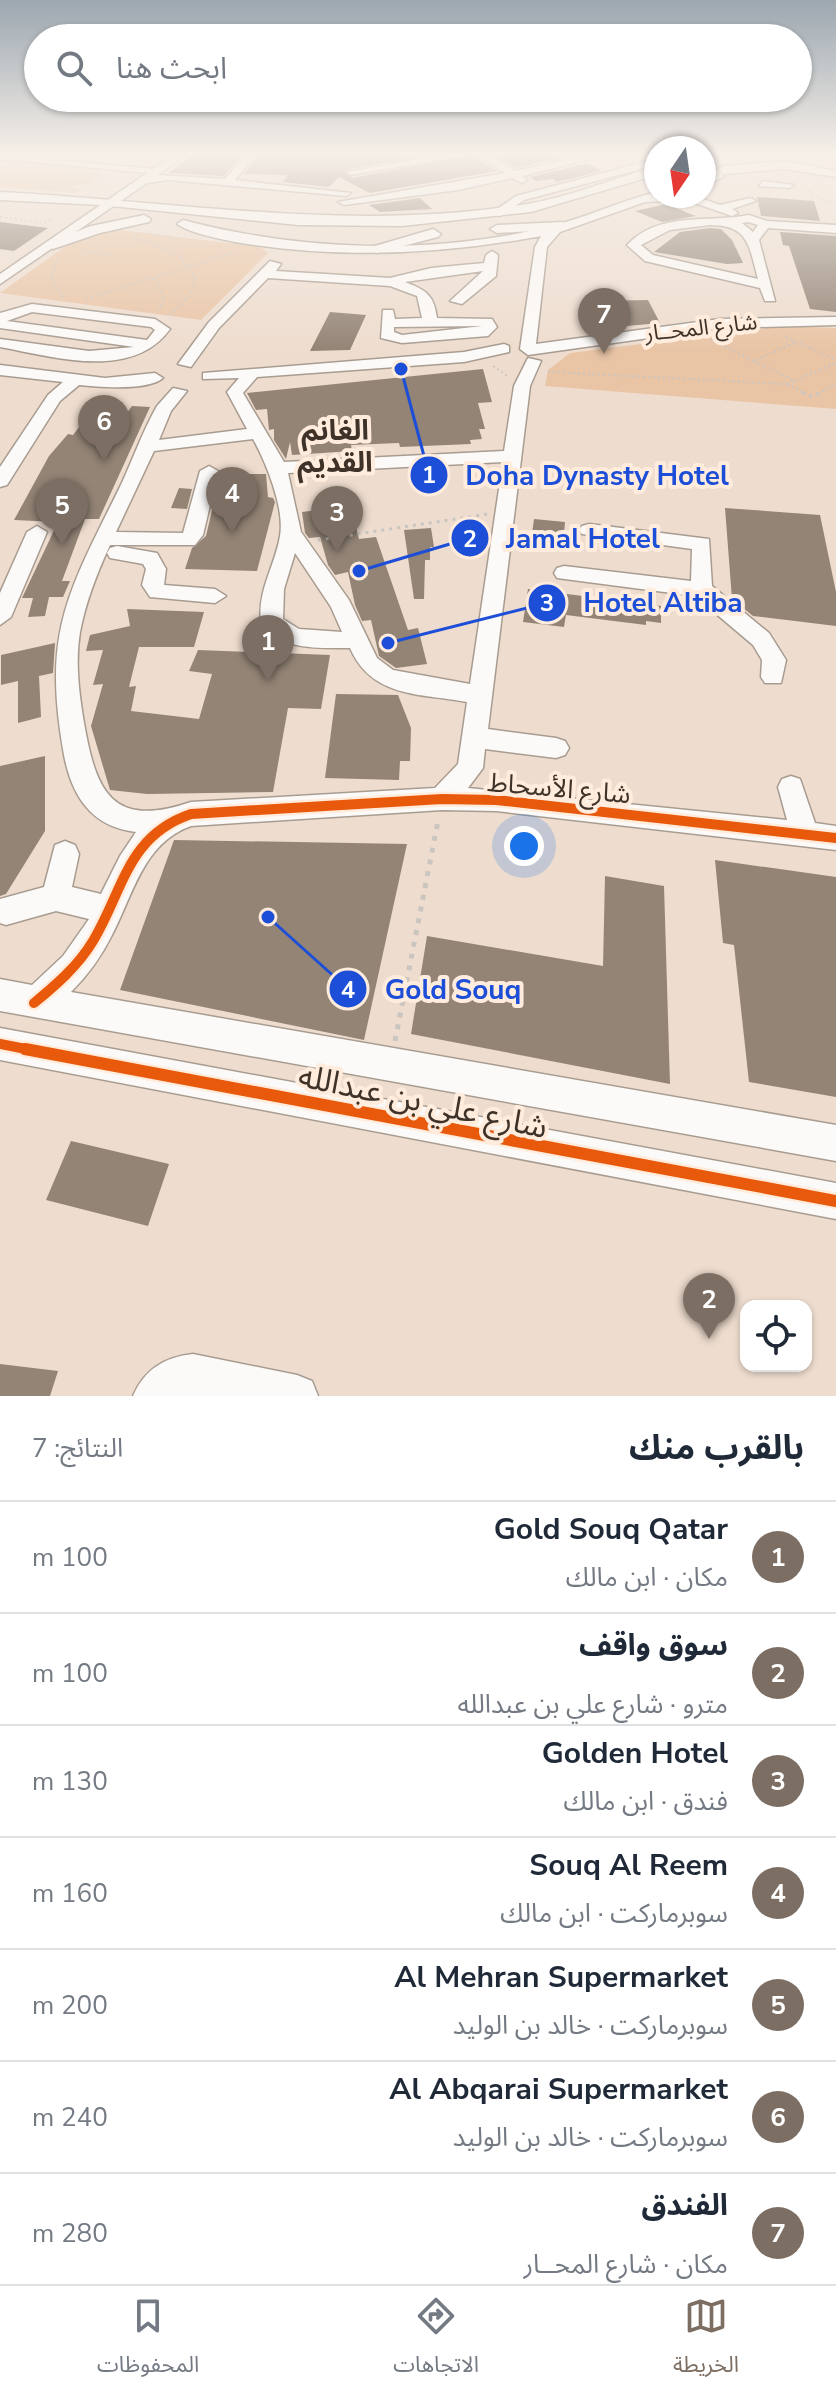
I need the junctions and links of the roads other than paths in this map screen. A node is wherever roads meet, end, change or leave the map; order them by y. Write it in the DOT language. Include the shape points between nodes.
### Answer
graph roads {
  1 [pos="36,220"];
  2 [pos="82,220"];
  3 [pos="138,220"];
  4 [pos="153,220"];
  5 [pos="215,220"];
  6 [pos="294,220"];
  7 [pos="316,220"];
  8 [pos="367,220"];
  9 [pos="411,220"];
  10 [pos="465,220"];
  11 [pos="533,220"];
  12 [pos="581,220"];
  13 [pos="706,220"];
  14 [pos="709,220"];
  15 [pos="737,220"];
  16 [pos="690,221"];
  17 [pos="313,222"];
  18 [pos="371,223"];
  19 [pos="183,224"];
  20 [pos="560,227"];
  21 [pos="749,228"];
  22 [pos="479,229"];
  23 [pos="836,229"];
  24 [pos="433,234"];
  25 [pos="507,236"];
  26 [pos="55,239"];
  27 [pos="541,247"];
  28 [pos="376,248"];
  29 [pos="277,251"];
  30 [pos="5,261"];
  31 [pos="762,269"];
  32 [pos="265,274"];
  33 [pos="731,275"];
  34 [pos="0,280"];
  35 [pos="390,282"];
  36 [pos="766,285"];
  37 [pos="457,301"];
  38 [pos="778,319"];
  39 [pos="0,321"];
  40 [pos="836,321"];
  41 [pos="430,322"];
  42 [pos="539,328"];
  43 [pos="574,342"];
  44 [pos="15,345"];
  45 [pos="52,351"];
  46 [pos="505,355"];
  47 [pos="533,358"];
  48 [pos="186,364"];
  49 [pos="0,366"];
  50 [pos="27,374"];
  51 [pos="251,375"];
  52 [pos="209,376"];
  53 [pos="155,378"];
  54 [pos="74,381"];
  55 [pos="522,386"];
  56 [pos="179,391"];
  57 [pos="258,433"];
  58 [pos="147,447"];
  59 [pos="514,456"];
  60 [pos="278,468"];
  61 [pos="3,471"];
  62 [pos="209,471"];
  63 [pos="589,530"];
  64 [pos="37,532"];
  65 [pos="295,538"];
  66 [pos="98,546"];
  67 [pos="564,573"];
  68 [pos="701,589"];
  69 [pos="215,596"];
  70 [pos="0,617"];
  71 [pos="359,640"];
  72 [pos="773,677"];
  73 [pos="480,695"];
  74 [pos="475,732"];
  75 [pos="556,743"];
  76 [pos="470,768"];
  77 [pos="791,787"];
  78 [pos="442,799"];
  79 [pos="496,800"];
  80 [pos="169,822"];
  81 [pos="804,834"];
  82 [pos="836,838"];
  83 [pos="65,854"];
  84 [pos="56,897"];
  85 [pos="108,910"];
  86 [pos="6,911"];
  87 [pos="0,995"];
  88 [pos="34,1003"];
  89 [pos="0,1044"];
  90 [pos="836,1143"];
  91 [pos="836,1201"];
  92 [pos="154,1396"];
  93 [pos="297,1396"];
  1 -- 26 [label="main road"];
  2 -- 26 [label="street"];
  3 -- 26 [label="main road"];
  4 -- 19 [label="main road"];
  5 -- 10 [label="main road" via="343,229"];
  6 -- 17 [label="main road"];
  7 -- 17 [label="street"];
  8 -- 18 [label="street"];
  9 -- 18 [label="main road"];
  11 -- 22 [label="main road"];
  12 -- 20 [label="street"];
  13 -- 16 [label="street"];
  14 -- 21 [label="street"];
  14 -- 21 [label="street" via="722,223 740,239"];
  15 -- 21 [label="street"];
  16 -- 33 [label="street" via="633,245 649,258"];
  17 -- 18 [label="main road"];
  19 -- 24 [label="main road" via="305,236"];
  19 -- 29 [label="street"];
  20 -- 22 [label="main road"];
  20 -- 25 [label="street"];
  20 -- 27 [label="street"];
  21 -- 23 [label="street"];
  21 -- 31 [label="street"];
  22 -- 24 [label="main road"];
  24 -- 28 [label="main road"];
  25 -- 27 [label="street"];
  25 -- 28 [label="street"];
  26 -- 30 [label="street"];
  26 -- 34 [label="street"];
  27 -- 42 [label="street"];
  28 -- 29 [label="street"];
  29 -- 32 [label="street"];
  31 -- 33 [label="street"];
  31 -- 36 [label="street"];
  32 -- 35 [label="street"];
  32 -- 48 [label="street" via="214,325"];
  33 -- 36 [label="street"];
  35 -- 37 [label="street" via="491,259 486,280"];
  35 -- 41 [label="street" via="422,293"];
  36 -- 38 [label="street"];
  38 -- 40 [label="street, شارع المحــار"];
  38 -- 43 [label="street, شارع المحــار"];
  39 -- 45 [label="street" via="150,344 107,357"];
  41 -- 41 [label="street" via="482,321 490,327 467,335 386,335 388,318"];
  42 -- 43 [label="street"];
  42 -- 46 [label="street"];
  42 -- 47 [label="street"];
  43 -- 47 [label="street, شارع المحــار"];
  44 -- 45 [label="street"];
  44 -- 49 [label="street"];
  45 -- 50 [label="street"];
  46 -- 47 [label="street"];
  46 -- 51 [label="street"];
  46 -- 55 [label="street"];
  47 -- 55 [label="street"];
  48 -- 52 [label="street" via="204,367"];
  48 -- 53 [label="street" via="166,368"];
  49 -- 50 [label="street"];
  50 -- 54 [label="street"];
  51 -- 52 [label="street"];
  51 -- 57 [label="street" via="235,392"];
  52 -- 56 [label="street" via="199,386"];
  53 -- 54 [label="street"];
  53 -- 56 [label="street" via="160,387"];
  54 -- 61 [label="street" via="54,398"];
  55 -- 59 [label="street"];
  56 -- 58 [label="street" via="163,410"];
  57 -- 58 [label="street"];
  57 -- 60 [label="street"];
  58 -- 66 [label="street"];
  59 -- 60 [label="street"];
  59 -- 73 [label="street"];
  60 -- 65 [label="street"];
  62 -- 66 [label="street" via="188,540"];
  63 -- 68 [label="street" via="702,544"];
  64 -- 70 [label="street"];
  65 -- 71 [label="street"];
  65 -- 71 [label="street" via="268,604 272,623 285,636 304,641"];
  66 -- 69 [label="street" via="150,558 158,592"];
  66 -- 80 [label="street" via="73,613 66,661 84,787 100,807 118,817 134,823"];
  67 -- 68 [label="street"];
  68 -- 72 [label="street" via="770,649"];
  71 -- 73 [label="street" via="368,663 386,678"];
  73 -- 74 [label="street"];
  74 -- 75 [label="street"];
  74 -- 76 [label="street"];
  76 -- 78 [label="street"];
  76 -- 79 [label="street" via="480,787"];
  77 -- 81 [label="street"];
  78 -- 79 [label="street, شارع الأسحاط"];
  78 -- 80 [label="street, شارع الأسحاط" via="191,814"];
  79 -- 81 [label="street, شارع الأسحاط"];
  80 -- 85 [label="street, شارع الأسحاط" via="143,843"];
  81 -- 82 [label="street, شارع الأسحاط"];
  83 -- 84 [label="street"];
  84 -- 85 [label="street"];
  84 -- 86 [label="street"];
  85 -- 88 [label="street" via="84,956"];
  87 -- 88 [label="street, شارع علي بن عبدالله"];
  88 -- 90 [label="street, شارع علي بن عبدالله"];
  89 -- 91 [label="street, شارع علي بن عبدالله" via="219,1082 595,1162"];
  92 -- 93 [label="street" via="177,1376 193,1375"];
}
